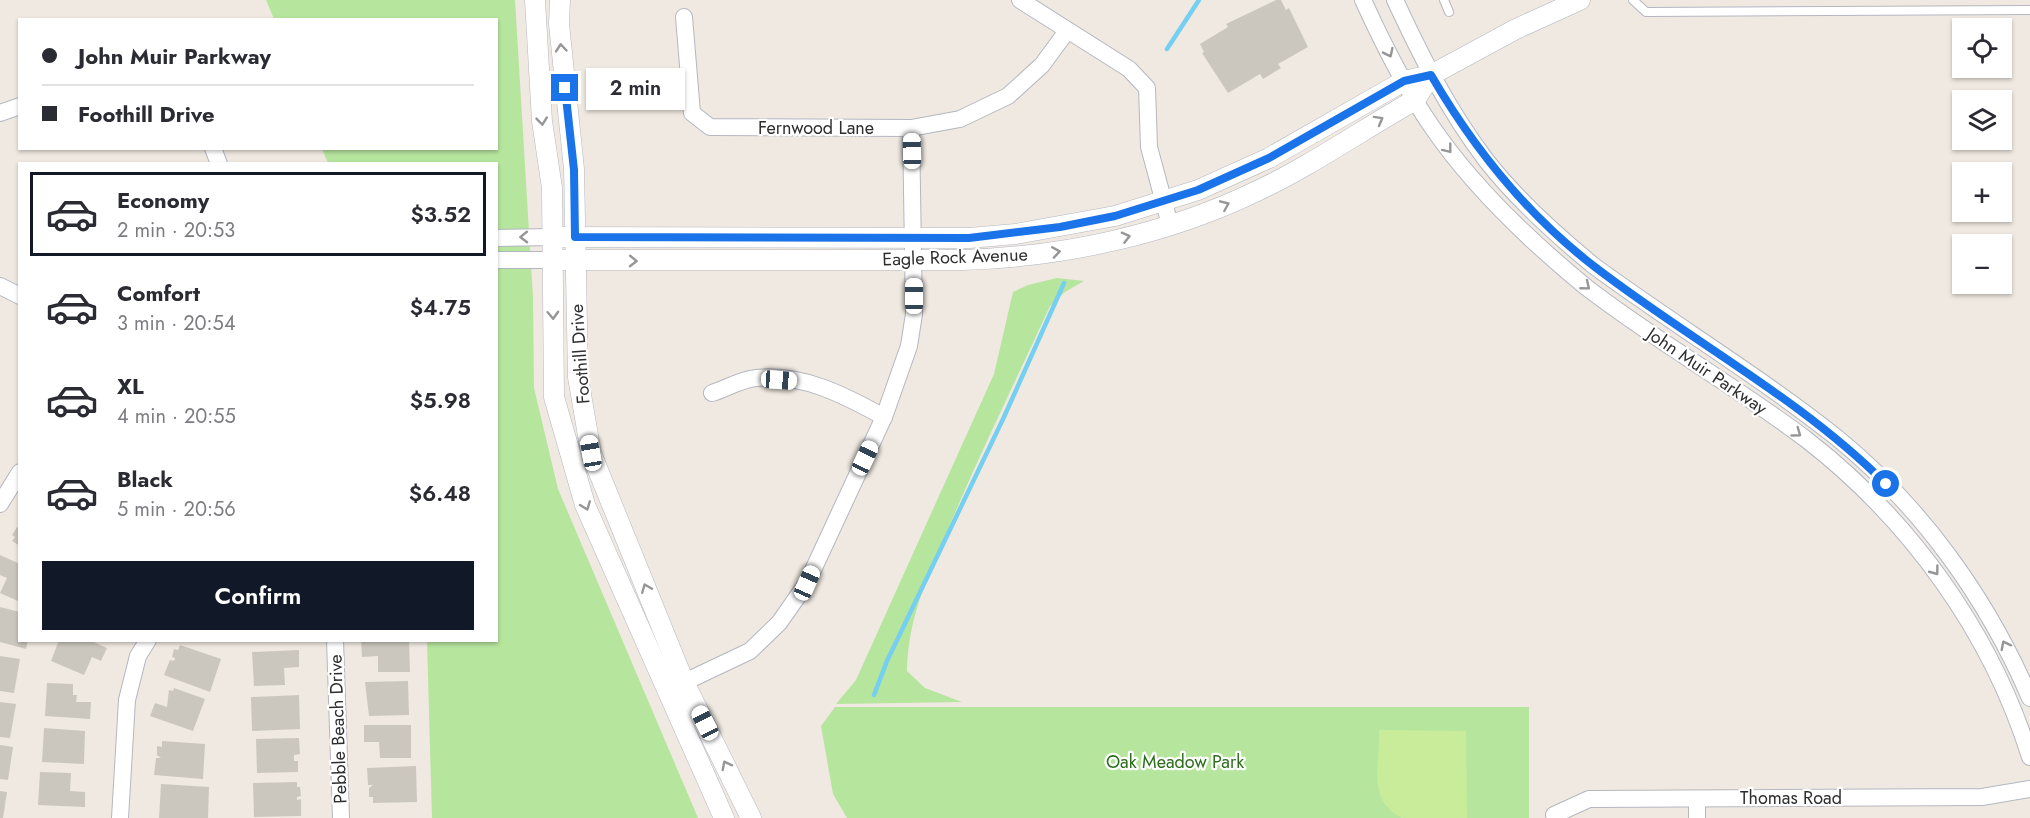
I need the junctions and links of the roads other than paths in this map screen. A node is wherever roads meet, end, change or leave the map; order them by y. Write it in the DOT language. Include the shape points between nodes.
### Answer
graph roads {
  1 [pos="535,0"];
  2 [pos="560,0"];
  3 [pos="1020,0"];
  4 [pos="1364,0"];
  5 [pos="1395,0"];
  6 [pos="1444,0"];
  7 [pos="1580,0"];
  8 [pos="1633,0"];
  9 [pos="1928,0"];
  10 [pos="1927,10"];
  11 [pos="2030,10"];
  12 [pos="1449,12"];
  13 [pos="684,17"];
  14 [pos="1067,31"];
  15 [pos="1431,75"];
  16 [pos="1404,81"];
  17 [pos="1415,100"];
  18 [pos="18,107"];
  19 [pos="0,113"];
  20 [pos="911,128"];
  21 [pos="1164,202"];
  22 [pos="1170,225"];
  23 [pos="552,237"];
  24 [pos="575,237"];
  25 [pos="498,238"];
  26 [pos="913,238"];
  27 [pos="914,259"];
  28 [pos="498,260"];
  29 [pos="551,260"];
  30 [pos="574,260"];
  31 [pos="0,286"];
  32 [pos="18,295"];
  33 [pos="712,393"];
  34 [pos="884,417"];
  35 [pos="18,475"];
  36 [pos="0,504"];
  37 [pos="147,642"];
  38 [pos="335,642"];
  39 [pos="676,686"];
  40 [pos="2030,698"];
  41 [pos="2030,757"];
  42 [pos="2030,789"];
  43 [pos="1697,799"];
  44 [pos="1554,815"];
  45 [pos="120,818"];
  46 [pos="341,818"];
  47 [pos="724,818"];
  48 [pos="751,818"];
  49 [pos="1697,818"];
  1 -- 23 [label="street, Foothill Drive, one-way" via="542,121 552,188"];
  24 -- 2 [label="street, Foothill Drive, one-way" via="574,170"];
  3 -- 14 [label="street"];
  4 -- 16 [label="street, John Muir Parkway, one-way"];
  5 -- 15 [label="street, John Muir Parkway"];
  6 -- 12 [label="lane"];
  7 -- 15 [label="street, Eagle Rock Avenue"];
  8 -- 10 [label="lane" via="1646,12"];
  9 -- 10 [label="lane"];
  10 -- 11 [label="lane"];
  13 -- 20 [label="street, Fernwood Lane" via="692,113 710,127"];
  14 -- 20 [label="street, Fernwood Lane" via="1042,64 1008,96 960,118"];
  14 -- 21 [label="street" via="1129,69 1147,88 1149,147"];
  15 -- 16 [label="street, Eagle Rock Avenue"];
  15 -- 17 [label="street, Eagle Rock Avenue"];
  40 -- 15 [label="street, John Muir Parkway, one-way" via="1982,605 1910,507 1801,410 1632,294 1562,239 1487,161"];
  16 -- 17 [label="street, John Muir Parkway"];
  16 -- 21 [label="street, Eagle Rock Avenue" via="1269,158"];
  22 -- 17 [label="street, Eagle Rock Avenue, one-way" via="1265,187"];
  17 -- 41 [label="street, John Muir Parkway, one-way" via="1461,166 1545,250 1596,293 1807,440 1894,521 1936,573 1973,629 2009,699"];
  18 -- 19 [label="street"];
  20 -- 26 [label="street"];
  21 -- 22 [label="street"];
  21 -- 26 [label="street, Eagle Rock Avenue" via="1115,216 1016,234"];
  27 -- 22 [label="street, Eagle Rock Avenue, one-way" via="1039,255"];
  23 -- 24 [label="street, Eagle Rock Avenue"];
  23 -- 25 [label="street, one-way"];
  23 -- 29 [label="street, Foothill Drive"];
  24 -- 26 [label="street, Eagle Rock Avenue"];
  24 -- 30 [label="street, Foothill Drive"];
  26 -- 27 [label="street"];
  30 -- 27 [label="street, Eagle Rock Avenue, one-way"];
  27 -- 34 [label="street" via="914,314 909,346"];
  28 -- 29 [label="street"];
  29 -- 30 [label="street, Eagle Rock Avenue"];
  29 -- 39 [label="street, Foothill Drive, one-way" via="554,398 585,505"];
  39 -- 30 [label="street, Foothill Drive, one-way" via="591,453 578,377"];
  31 -- 32 [label="street"];
  33 -- 34 [label="street" via="755,378 802,381 841,393"];
  34 -- 39 [label="street" via="807,583 780,623 750,651"];
  35 -- 36 [label="street"];
  37 -- 45 [label="street" via="138,656 127,700"];
  38 -- 46 [label="street, Pebble Beach Drive"];
  39 -- 47 [label="street, Foothill Drive"];
  48 -- 39 [label="street, Foothill Drive, one-way"];
  42 -- 43 [label="street, Thomas Road" via="1982,796"];
  43 -- 44 [label="street, Thomas Road" via="1589,799"];
  43 -- 49 [label="street"];
}
